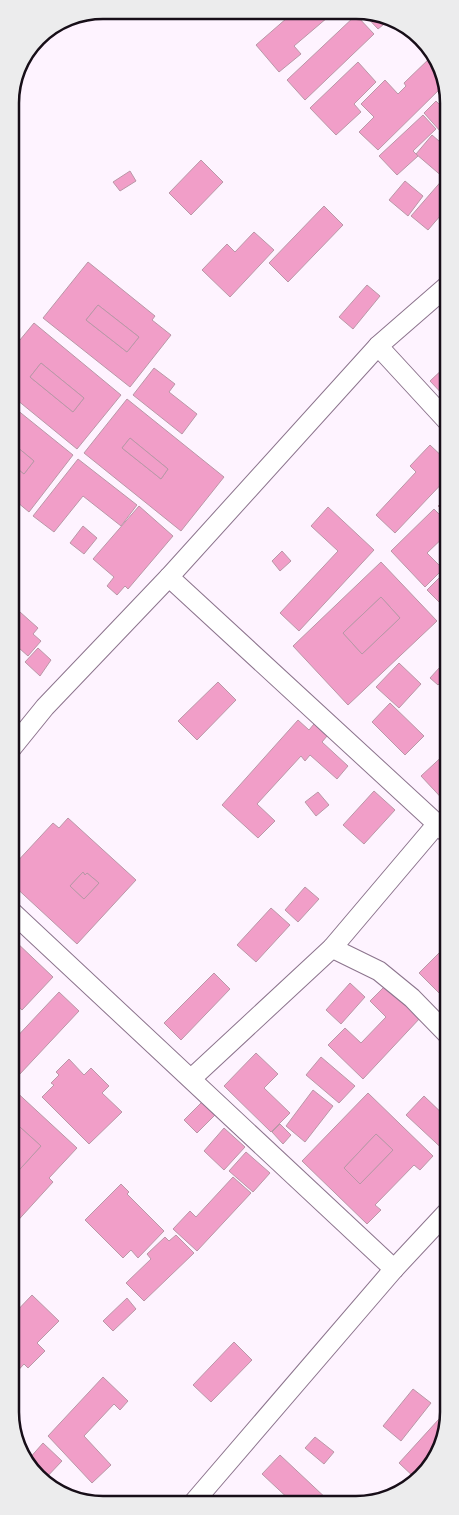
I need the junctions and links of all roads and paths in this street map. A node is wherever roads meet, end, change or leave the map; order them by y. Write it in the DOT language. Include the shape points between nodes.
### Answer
graph roads {
  1 [pos="440,293"];
  2 [pos="378,346"];
  3 [pos="440,413"];
  4 [pos="169,577"];
  5 [pos="19,739"];
  6 [pos="440,827"];
  7 [pos="440,831"];
  8 [pos="19,918"];
  9 [pos="332,948"];
  10 [pos="440,1027"];
  11 [pos="192,1078"];
  12 [pos="440,1220"];
  13 [pos="394,1269"];
  14 [pos="199,1496"];
  1 -- 2 [label="street"];
  2 -- 3 [label="street"];
  2 -- 4 [label="street"];
  4 -- 5 [label="street" via="45,707"];
  4 -- 6 [label="street"];
  7 -- 9 [label="street"];
  8 -- 11 [label="street"];
  9 -- 10 [label="street" via="379,971"];
  9 -- 11 [label="street"];
  11 -- 13 [label="street"];
  12 -- 13 [label="street"];
  13 -- 14 [label="street"];
}
